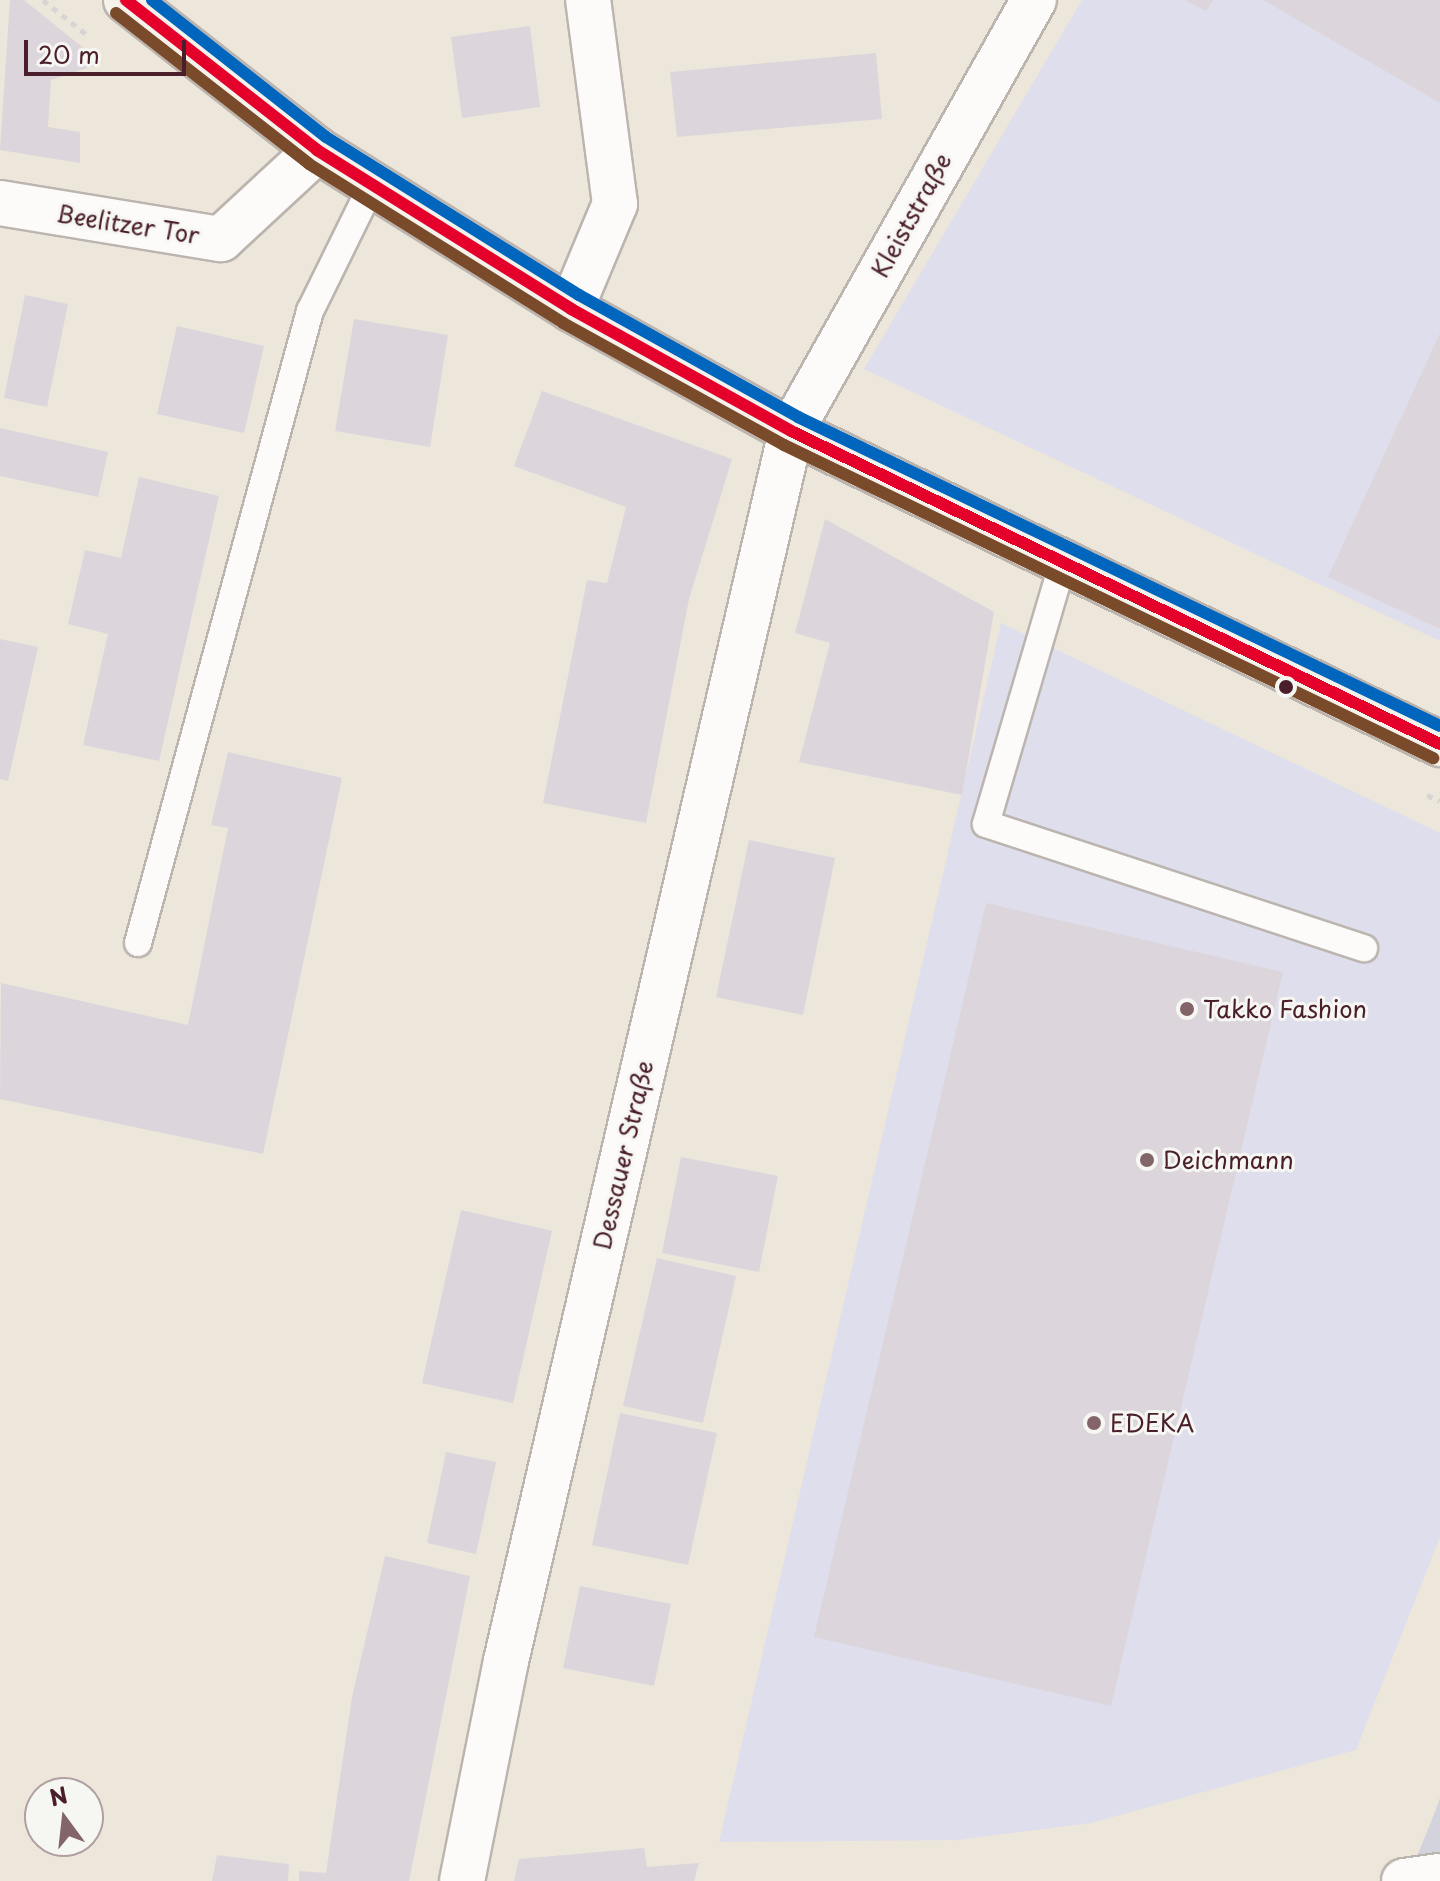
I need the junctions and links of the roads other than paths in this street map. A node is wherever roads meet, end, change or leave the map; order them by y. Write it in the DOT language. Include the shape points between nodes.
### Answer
graph roads {
  1 [pos="126,0"];
  2 [pos="588,0"];
  3 [pos="1034,0"];
  4 [pos="317,150"];
  5 [pos="372,185"];
  6 [pos="0,203"];
  7 [pos="571,309"];
  8 [pos="791,431"];
  9 [pos="1063,562"];
  10 [pos="1440,744"];
  11 [pos="138,943"];
  12 [pos="1364,948"];
  13 [pos="1440,1876"];
  14 [pos="462,1881"];
  15 [pos="1404,1881"];
  1 -- 4 [label="main road"];
  2 -- 7 [label="street" via="615,204"];
  3 -- 8 [label="street, Kleiststraße"];
  4 -- 5 [label="main road"];
  4 -- 6 [label="street, Beelitzer Tor" via="221,239"];
  5 -- 7 [label="main road"];
  5 -- 11 [label="lane" via="310,311"];
  7 -- 8 [label="main road"];
  8 -- 9 [label="main road"];
  8 -- 14 [label="street, Dessauer Straße" via="506,1661"];
  9 -- 10 [label="main road"];
  9 -- 12 [label="lane" via="986,824"];
  13 -- 15 [label="street"];
}
